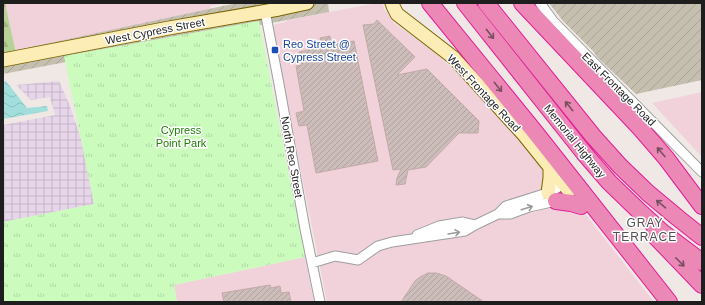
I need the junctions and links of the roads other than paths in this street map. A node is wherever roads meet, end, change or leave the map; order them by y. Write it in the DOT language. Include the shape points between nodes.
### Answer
graph roads {
  1 [pos="307,3"];
  2 [pos="392,3"];
  3 [pos="430,3"];
  4 [pos="465,3"];
  5 [pos="486,3"];
  6 [pos="522,3"];
  7 [pos="540,3"];
  8 [pos="265,11"];
  9 [pos="3,60"];
  10 [pos="550,168"];
  11 [pos="701,170"];
  12 [pos="566,188"];
  13 [pos="618,191"];
  14 [pos="552,197"];
  15 [pos="702,205"];
  16 [pos="581,206"];
  17 [pos="702,237"];
  18 [pos="312,262"];
  19 [pos="702,262"];
  20 [pos="702,285"];
  21 [pos="320,302"];
  22 [pos="658,302"];
  23 [pos="669,302"];
  1 -- 8 [label="street, West Cypress Street"];
  2 -- 10 [label="street, West Frontage Road" via="397,14 454,58 524,135"];
  3 -- 23 [label="highway, one-way"];
  4 -- 13 [label="highway, Memorial Highway, one-way" via="584,153"];
  17 -- 5 [label="highway, Memorial Highway, one-way" via="648,193 620,166"];
  15 -- 6 [label="highway, one-way" via="641,129"];
  7 -- 11 [label="street, East Frontage Road" via="553,21"];
  8 -- 9 [label="street, West Cypress Street"];
  8 -- 18 [label="street, North Reo Street"];
  10 -- 12 [label="street, West Frontage Road"];
  10 -- 14 [label="street"];
  12 -- 14 [label="street"];
  12 -- 16 [label="highway"];
  13 -- 19 [label="highway, Memorial Highway" via="662,232"];
  13 -- 20 [label="highway, one-way" via="656,238"];
  14 -- 16 [label="highway"];
  14 -- 18 [label="street" via="510,214 498,214 475,225 463,222 439,226 405,241 378,246 358,260 335,256"];
  16 -- 22 [label="highway"];
  18 -- 21 [label="street, North Reo Street"];
}
